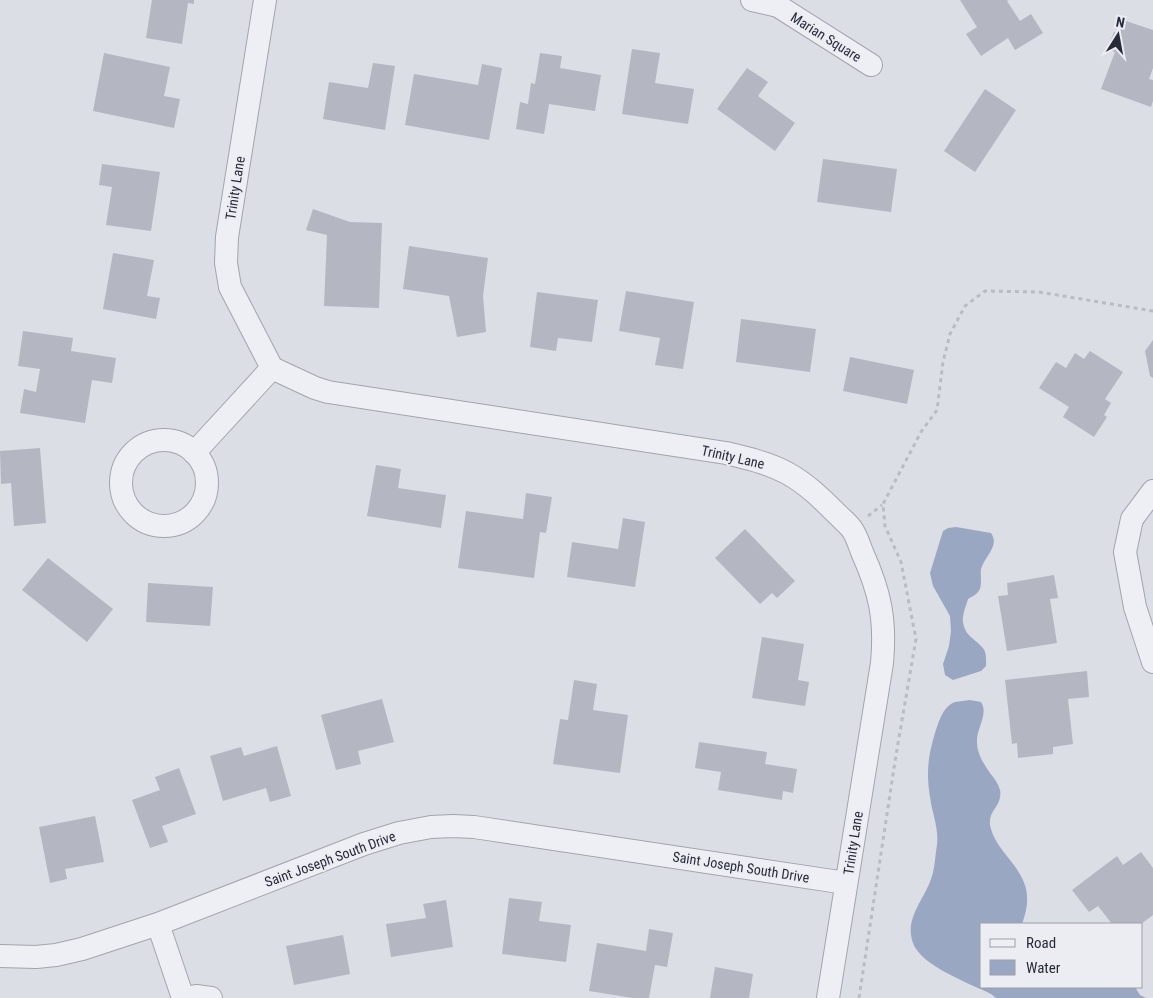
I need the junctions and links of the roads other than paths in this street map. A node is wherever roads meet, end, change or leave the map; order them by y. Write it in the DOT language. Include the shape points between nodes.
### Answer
graph roads {
  1 [pos="265,0"];
  2 [pos="752,0"];
  3 [pos="872,65"];
  4 [pos="272,368"];
  5 [pos="194,453"];
  6 [pos="1153,491"];
  7 [pos="1153,662"];
  8 [pos="846,883"];
  9 [pos="158,924"];
  10 [pos="0,956"];
  11 [pos="184,998"];
  12 [pos="211,998"];
  13 [pos="828,998"];
  1 -- 4 [label="street, Trinity Lane" via="227,237 226,263 230,287"];
  2 -- 3 [label="street, Marian Square" via="778,6"];
  4 -- 5 [label="street"];
  4 -- 8 [label="street, Trinity Lane" via="328,392 743,457 787,473 820,496 852,529 873,575 883,620 882,663"];
  6 -- 7 [label="street" via="1132,519 1125,552 1135,607"];
  8 -- 9 [label="street, Saint Joseph South Drive" via="474,827 431,827 364,844"];
  8 -- 13 [label="street, Trinity Lane"];
  9 -- 10 [label="street, Saint Joseph South Drive" via="82,950 56,955"];
  9 -- 11 [label="street"];
  11 -- 12 [label="street"];
}
